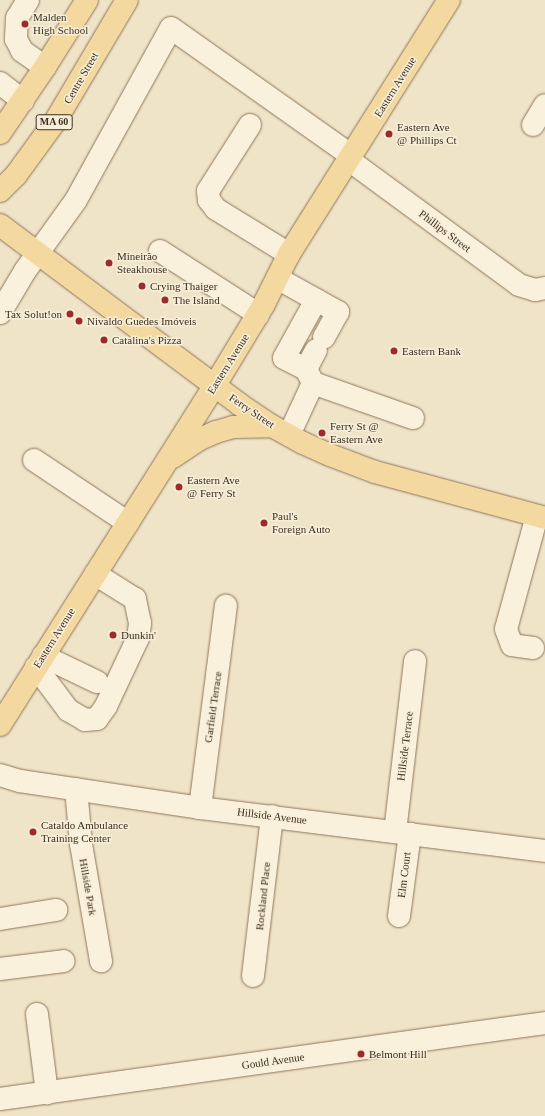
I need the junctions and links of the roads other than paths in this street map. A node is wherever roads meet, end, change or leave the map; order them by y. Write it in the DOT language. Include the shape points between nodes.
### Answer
graph roads {
  1 [pos="28,0"];
  2 [pos="87,0"];
  3 [pos="127,0"];
  4 [pos="449,0"];
  5 [pos="46,66"];
  6 [pos="0,83"];
  7 [pos="23,101"];
  8 [pos="545,106"];
  9 [pos="250,125"];
  10 [pos="533,125"];
  11 [pos="0,134"];
  12 [pos="350,158"];
  13 [pos="0,191"];
  14 [pos="0,225"];
  15 [pos="160,251"];
  16 [pos="38,253"];
  17 [pos="289,254"];
  18 [pos="276,278"];
  19 [pos="545,288"];
  20 [pos="316,300"];
  21 [pos="0,313"];
  22 [pos="258,314"];
  23 [pos="310,376"];
  24 [pos="215,385"];
  25 [pos="413,418"];
  26 [pos="281,430"];
  27 [pos="34,460"];
  28 [pos="166,463"];
  29 [pos="541,517"];
  30 [pos="128,522"];
  31 [pos="95,574"];
  32 [pos="226,606"];
  33 [pos="533,648"];
  34 [pos="415,661"];
  35 [pos="39,662"];
  36 [pos="97,682"];
  37 [pos="0,725"];
  38 [pos="0,775"];
  39 [pos="76,789"];
  40 [pos="200,808"];
  41 [pos="272,816"];
  42 [pos="402,833"];
  43 [pos="545,851"];
  44 [pos="56,910"];
  45 [pos="399,916"];
  46 [pos="0,918"];
  47 [pos="64,961"];
  48 [pos="101,961"];
  49 [pos="0,969"];
  50 [pos="254,976"];
  51 [pos="37,1014"];
  52 [pos="545,1023"];
  53 [pos="46,1093"];
  54 [pos="0,1099"];
  1 -- 5 [label="street" via="17,18 16,39 22,51"];
  2 -- 5 [label="main road"];
  3 -- 13 [label="main road, Centre Street / MA 60" via="48,133 16,175"];
  4 -- 12 [label="main road, Eastern Avenue"];
  5 -- 7 [label="main road"];
  6 -- 7 [label="street"];
  7 -- 11 [label="main road"];
  8 -- 10 [label="street"];
  9 -- 17 [label="street" via="208,191 209,200 216,209"];
  12 -- 16 [label="street, Phillips Street" via="171,28 76,200"];
  12 -- 17 [label="main road, Eastern Avenue"];
  12 -- 19 [label="street, Phillips Street" via="519,285 535,290"];
  14 -- 16 [label="main road, Ferry Street"];
  15 -- 22 [label="street"];
  16 -- 21 [label="street"];
  16 -- 24 [label="main road, Ferry Street"];
  17 -- 18 [label="main road, Eastern Avenue"];
  18 -- 20 [label="street"];
  18 -- 22 [label="main road, Eastern Avenue"];
  20 -- 23 [label="street" via="338,312 320,344"];
  20 -- 23 [label="street" via="284,358"];
  22 -- 24 [label="main road, Eastern Avenue"];
  23 -- 25 [label="street"];
  23 -- 26 [label="street"];
  24 -- 26 [label="main road, Ferry Street"];
  24 -- 28 [label="main road, Eastern Avenue"];
  26 -- 28 [label="main road" via="233,427 200,439"];
  26 -- 29 [label="main road, Ferry Street" via="330,455 375,472"];
  27 -- 30 [label="street"];
  28 -- 30 [label="main road, Eastern Avenue"];
  29 -- 33 [label="street" via="506,629 512,645"];
  30 -- 31 [label="main road, Eastern Avenue"];
  31 -- 35 [label="main road, Eastern Avenue"];
  31 -- 35 [label="street" via="135,599 140,623 138,638 106,706 97,719 85,720 68,710"];
  32 -- 40 [label="street, Garfield Terrace"];
  34 -- 42 [label="street, Hillside Terrace"];
  35 -- 36 [label="street"];
  35 -- 37 [label="main road, Eastern Avenue"];
  38 -- 39 [label="street, Hillside Avenue" via="20,781"];
  39 -- 40 [label="street, Hillside Avenue"];
  39 -- 48 [label="street, Hillside Park" via="81,844"];
  40 -- 41 [label="street, Hillside Avenue"];
  41 -- 42 [label="street, Hillside Avenue"];
  41 -- 50 [label="street, Rockland Place"];
  42 -- 43 [label="street, Hillside Avenue"];
  42 -- 45 [label="street, Elm Court"];
  44 -- 46 [label="street"];
  47 -- 49 [label="street"];
  51 -- 53 [label="street"];
  52 -- 53 [label="street, Gould Avenue"];
  53 -- 54 [label="street, Gould Avenue"];
}
